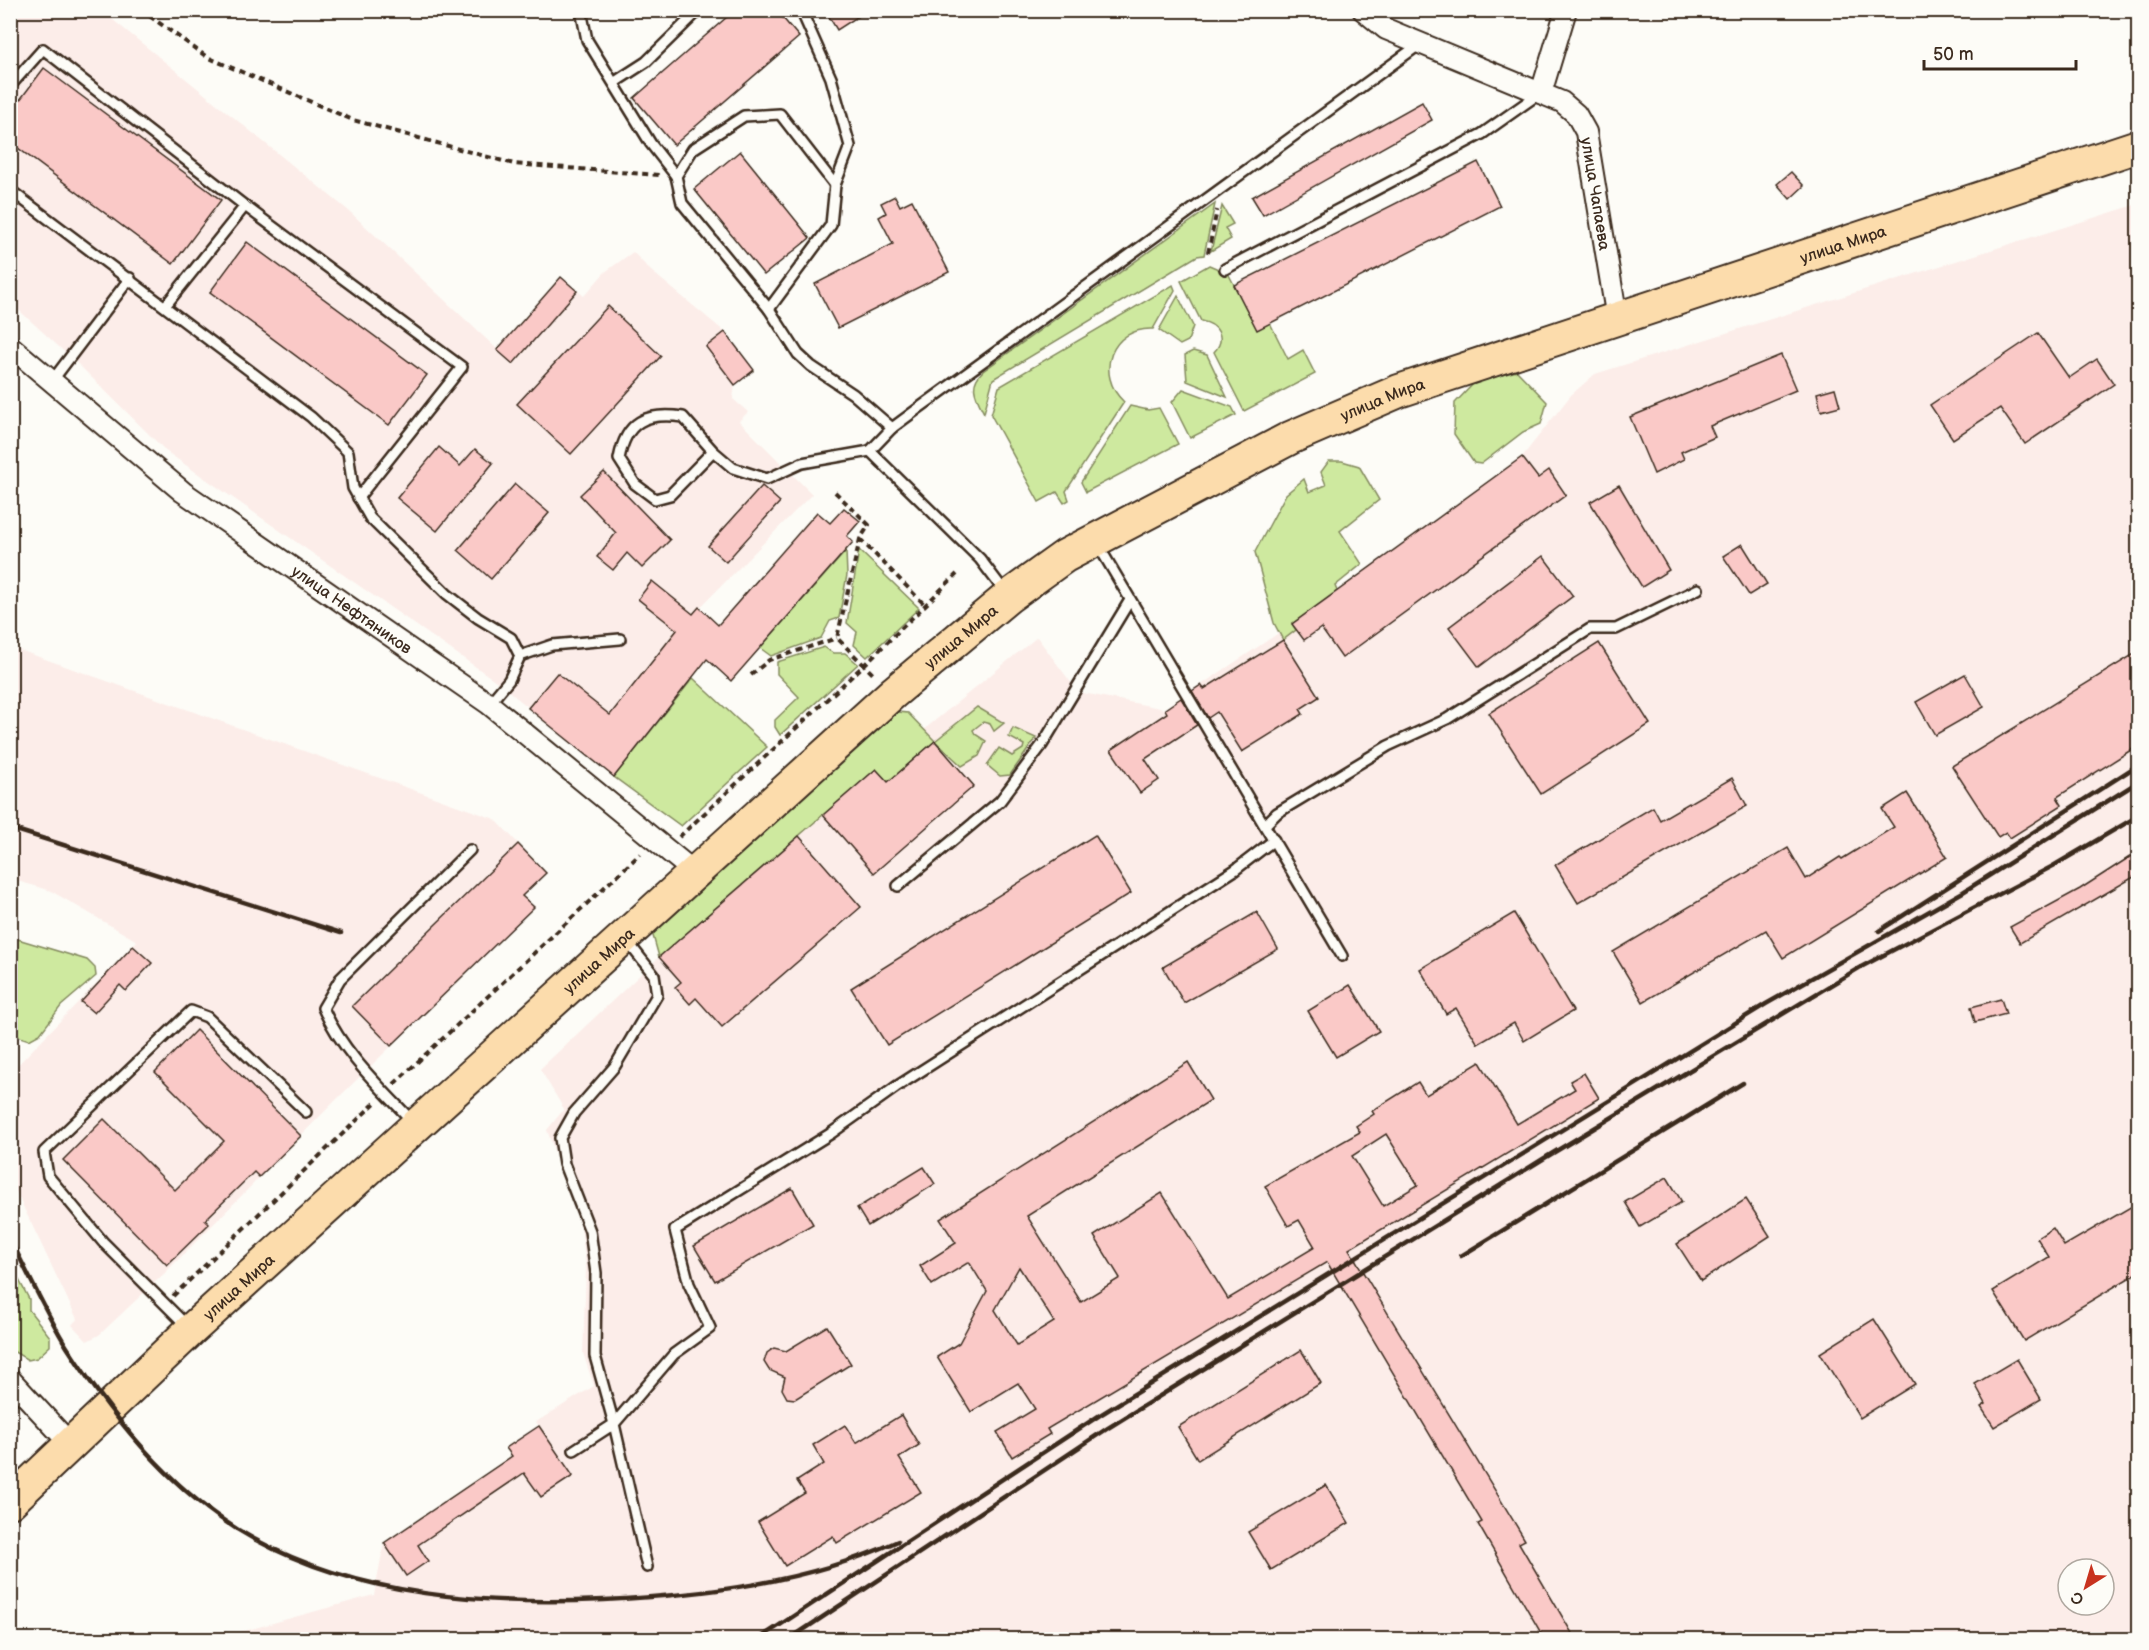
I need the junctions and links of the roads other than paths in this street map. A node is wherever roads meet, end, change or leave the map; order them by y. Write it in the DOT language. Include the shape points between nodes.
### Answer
graph roads {
  1 [pos="580,10"];
  2 [pos="699,10"];
  3 [pos="801,10"];
  4 [pos="1363,10"];
  5 [pos="1566,10"];
  6 [pos="1420,43"];
  7 [pos="615,82"];
  8 [pos="10,86"];
  9 [pos="1541,93"];
  10 [pos="2139,146"];
  11 [pos="676,176"];
  12 [pos="835,185"];
  13 [pos="10,190"];
  14 [pos="245,206"];
  15 [pos="1225,269"];
  16 [pos="130,278"];
  17 [pos="165,305"];
  18 [pos="769,309"];
  19 [pos="1617,319"];
  20 [pos="15,354"];
  21 [pos="52,381"];
  22 [pos="892,429"];
  23 [pos="713,451"];
  24 [pos="870,451"];
  25 [pos="358,498"];
  26 [pos="1095,539"];
  27 [pos="1698,589"];
  28 [pos="1008,597"];
  29 [pos="1130,600"];
  30 [pos="620,639"];
  31 [pos="520,656"];
  32 [pos="489,704"];
  33 [pos="1265,825"];
  34 [pos="1274,840"];
  35 [pos="470,850"];
  36 [pos="694,872"];
  37 [pos="898,886"];
  38 [pos="623,937"];
  39 [pos="1342,956"];
  40 [pos="306,1112"];
  41 [pos="416,1125"];
  42 [pos="191,1330"];
  43 [pos="10,1379"];
  44 [pos="614,1424"];
  45 [pos="72,1446"];
  46 [pos="574,1450"];
  47 [pos="10,1502"];
  48 [pos="647,1568"];
  1 -- 7 [label="lane" via="587,40"];
  2 -- 7 [label="lane" via="646,62"];
  3 -- 12 [label="lane" via="831,78 850,146"];
  4 -- 6 [label="street, улица Чапаева" via="1386,29"];
  5 -- 9 [label="street"];
  6 -- 9 [label="street, улица Чапаева"];
  6 -- 22 [label="lane"];
  7 -- 11 [label="lane" via="651,144"];
  8 -- 14 [label="lane" via="43,49"];
  9 -- 15 [label="lane" via="1482,134"];
  9 -- 19 [label="street, улица Чапаева" via="1562,102 1576,114 1586,132"];
  10 -- 19 [label="highway, улица Мира"];
  11 -- 12 [label="lane" via="693,149 744,116 780,114"];
  11 -- 18 [label="lane" via="682,203"];
  12 -- 18 [label="lane" via="831,225"];
  13 -- 16 [label="lane"];
  14 -- 17 [label="lane"];
  14 -- 25 [label="lane" via="462,367"];
  16 -- 17 [label="lane"];
  16 -- 21 [label="lane"];
  17 -- 25 [label="lane" via="311,417 348,452"];
  18 -- 22 [label="lane" via="810,366 853,394"];
  19 -- 26 [label="highway, улица Мира" via="1399,391 1290,438"];
  20 -- 21 [label="street, улица Нефтяников"];
  21 -- 32 [label="street, улица Нефтяников" via="183,492"];
  22 -- 24 [label="lane"];
  23 -- 23 [label="lane" via="683,417 659,414 637,423 622,441 619,459 634,484 655,499 670,495"];
  23 -- 24 [label="lane" via="733,468 767,479 802,463"];
  24 -- 28 [label="lane" via="980,559"];
  25 -- 31 [label="lane" via="369,518 447,594 511,638"];
  26 -- 28 [label="highway, улица Мира"];
  26 -- 29 [label="lane"];
  27 -- 33 [label="lane" via="1616,629 1590,630 1447,719 1388,746 1277,813"];
  28 -- 36 [label="highway, улица Мира" via="893,693"];
  29 -- 33 [label="lane"];
  29 -- 37 [label="lane" via="1042,745 1013,785 1000,801"];
  30 -- 31 [label="lane" via="552,645"];
  31 -- 32 [label="lane" via="509,680"];
  32 -- 36 [label="street, улица Нефтяников"];
  33 -- 34 [label="lane"];
  34 -- 39 [label="lane"];
  34 -- 44 [label="lane" via="1235,870 896,1087 830,1134 675,1230 689,1284 710,1328 674,1354"];
  35 -- 41 [label="lane" via="340,979 323,1008 334,1033"];
  36 -- 38 [label="highway, улица Мира"];
  38 -- 41 [label="highway, улица Мира"];
  38 -- 44 [label="lane" via="654,975 657,995 615,1066 574,1113 560,1138 564,1164 590,1231 596,1273 595,1356"];
  40 -- 42 [label="lane" via="207,1017 191,1011 44,1152 48,1176 103,1242"];
  41 -- 42 [label="highway, улица Мира"];
  42 -- 45 [label="highway, улица Мира"];
  43 -- 45 [label="street"];
  44 -- 46 [label="lane"];
  44 -- 48 [label="lane"];
  45 -- 47 [label="highway, улица Мира"];
}
